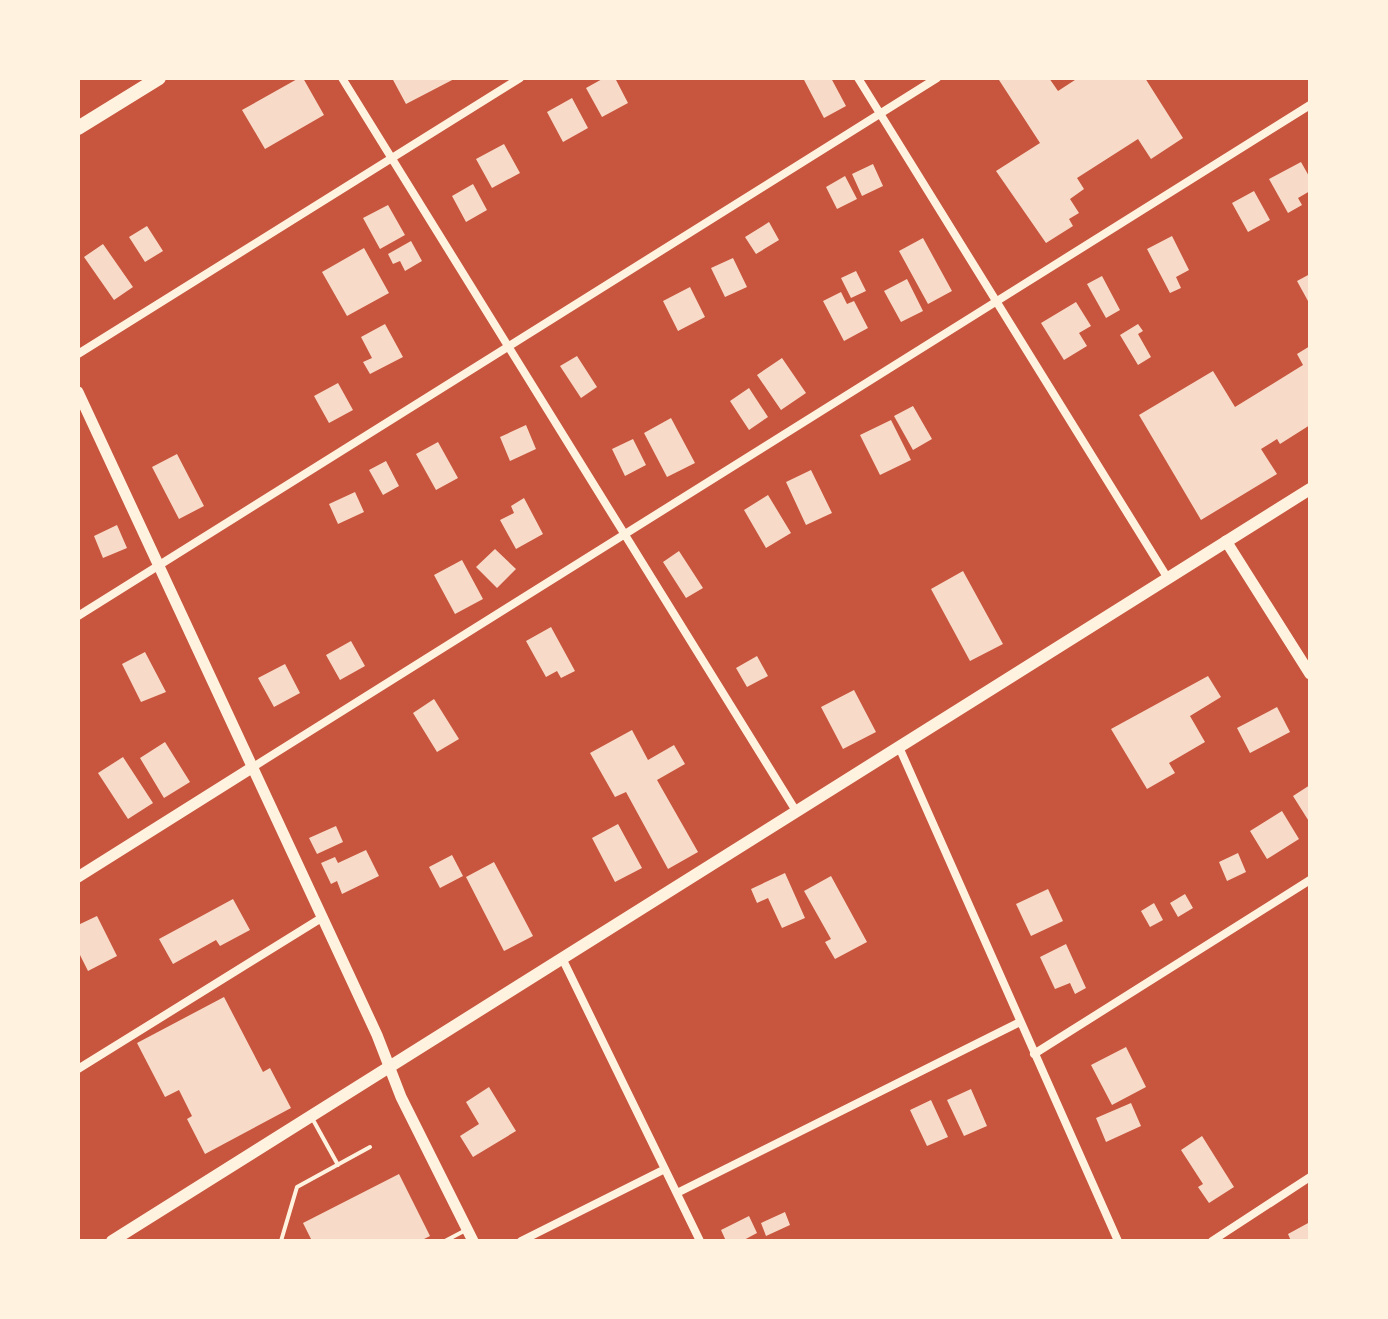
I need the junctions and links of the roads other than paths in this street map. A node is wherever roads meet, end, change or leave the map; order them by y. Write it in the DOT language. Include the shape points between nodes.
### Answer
graph roads {
  1 [pos="159,78"];
  2 [pos="342,78"];
  3 [pos="520,78"];
  4 [pos="858,78"];
  5 [pos="937,78"];
  6 [pos="1310,105"];
  7 [pos="880,113"];
  8 [pos="78,128"];
  9 [pos="392,158"];
  10 [pos="997,301"];
  11 [pos="508,346"];
  12 [pos="78,354"];
  13 [pos="78,392"];
  14 [pos="1310,489"];
  15 [pos="625,535"];
  16 [pos="1226,541"];
  17 [pos="159,566"];
  18 [pos="1167,577"];
  19 [pos="78,616"];
  20 [pos="1310,674"];
  21 [pos="899,747"];
  22 [pos="253,767"];
  23 [pos="796,811"];
  24 [pos="78,877"];
  25 [pos="1310,880"];
  26 [pos="323,917"];
  27 [pos="562,958"];
  28 [pos="1020,1022"];
  29 [pos="1034,1054"];
  30 [pos="389,1067"];
  31 [pos="78,1069"];
  32 [pos="311,1117"];
  33 [pos="370,1147"];
  34 [pos="338,1165"];
  35 [pos="665,1169"];
  36 [pos="1310,1177"];
  37 [pos="677,1193"];
  38 [pos="470,1235"];
  39 [pos="115,1240"];
  40 [pos="281,1241"];
  41 [pos="445,1241"];
  42 [pos="521,1241"];
  43 [pos="700,1241"];
  44 [pos="1118,1241"];
  45 [pos="1212,1241"];
  1 -- 8 [label="main road"];
  2 -- 9 [label="street"];
  3 -- 9 [label="street"];
  4 -- 7 [label="street"];
  5 -- 7 [label="street"];
  6 -- 10 [label="street"];
  7 -- 10 [label="street"];
  7 -- 11 [label="street"];
  9 -- 11 [label="street"];
  9 -- 12 [label="street"];
  10 -- 15 [label="street"];
  10 -- 18 [label="street"];
  11 -- 15 [label="street"];
  11 -- 17 [label="street"];
  13 -- 17 [label="street"];
  14 -- 16 [label="main road"];
  15 -- 22 [label="street"];
  15 -- 23 [label="street"];
  16 -- 18 [label="main road"];
  16 -- 20 [label="street"];
  17 -- 19 [label="street"];
  17 -- 22 [label="street"];
  18 -- 21 [label="main road"];
  21 -- 23 [label="main road"];
  21 -- 28 [label="street"];
  22 -- 24 [label="street"];
  22 -- 26 [label="street"];
  23 -- 27 [label="main road"];
  25 -- 29 [label="street"];
  26 -- 30 [label="street"];
  26 -- 31 [label="street"];
  27 -- 30 [label="main road"];
  27 -- 35 [label="street"];
  28 -- 29 [label="street"];
  28 -- 37 [label="street"];
  29 -- 44 [label="street"];
  30 -- 32 [label="main road"];
  30 -- 38 [label="street"];
  32 -- 34 [label="lane"];
  32 -- 39 [label="main road"];
  33 -- 34 [label="lane"];
  34 -- 40 [label="lane" via="297,1187"];
  35 -- 37 [label="street"];
  35 -- 42 [label="street"];
  36 -- 45 [label="street"];
  37 -- 43 [label="street"];
  38 -- 41 [label="lane"];
}
